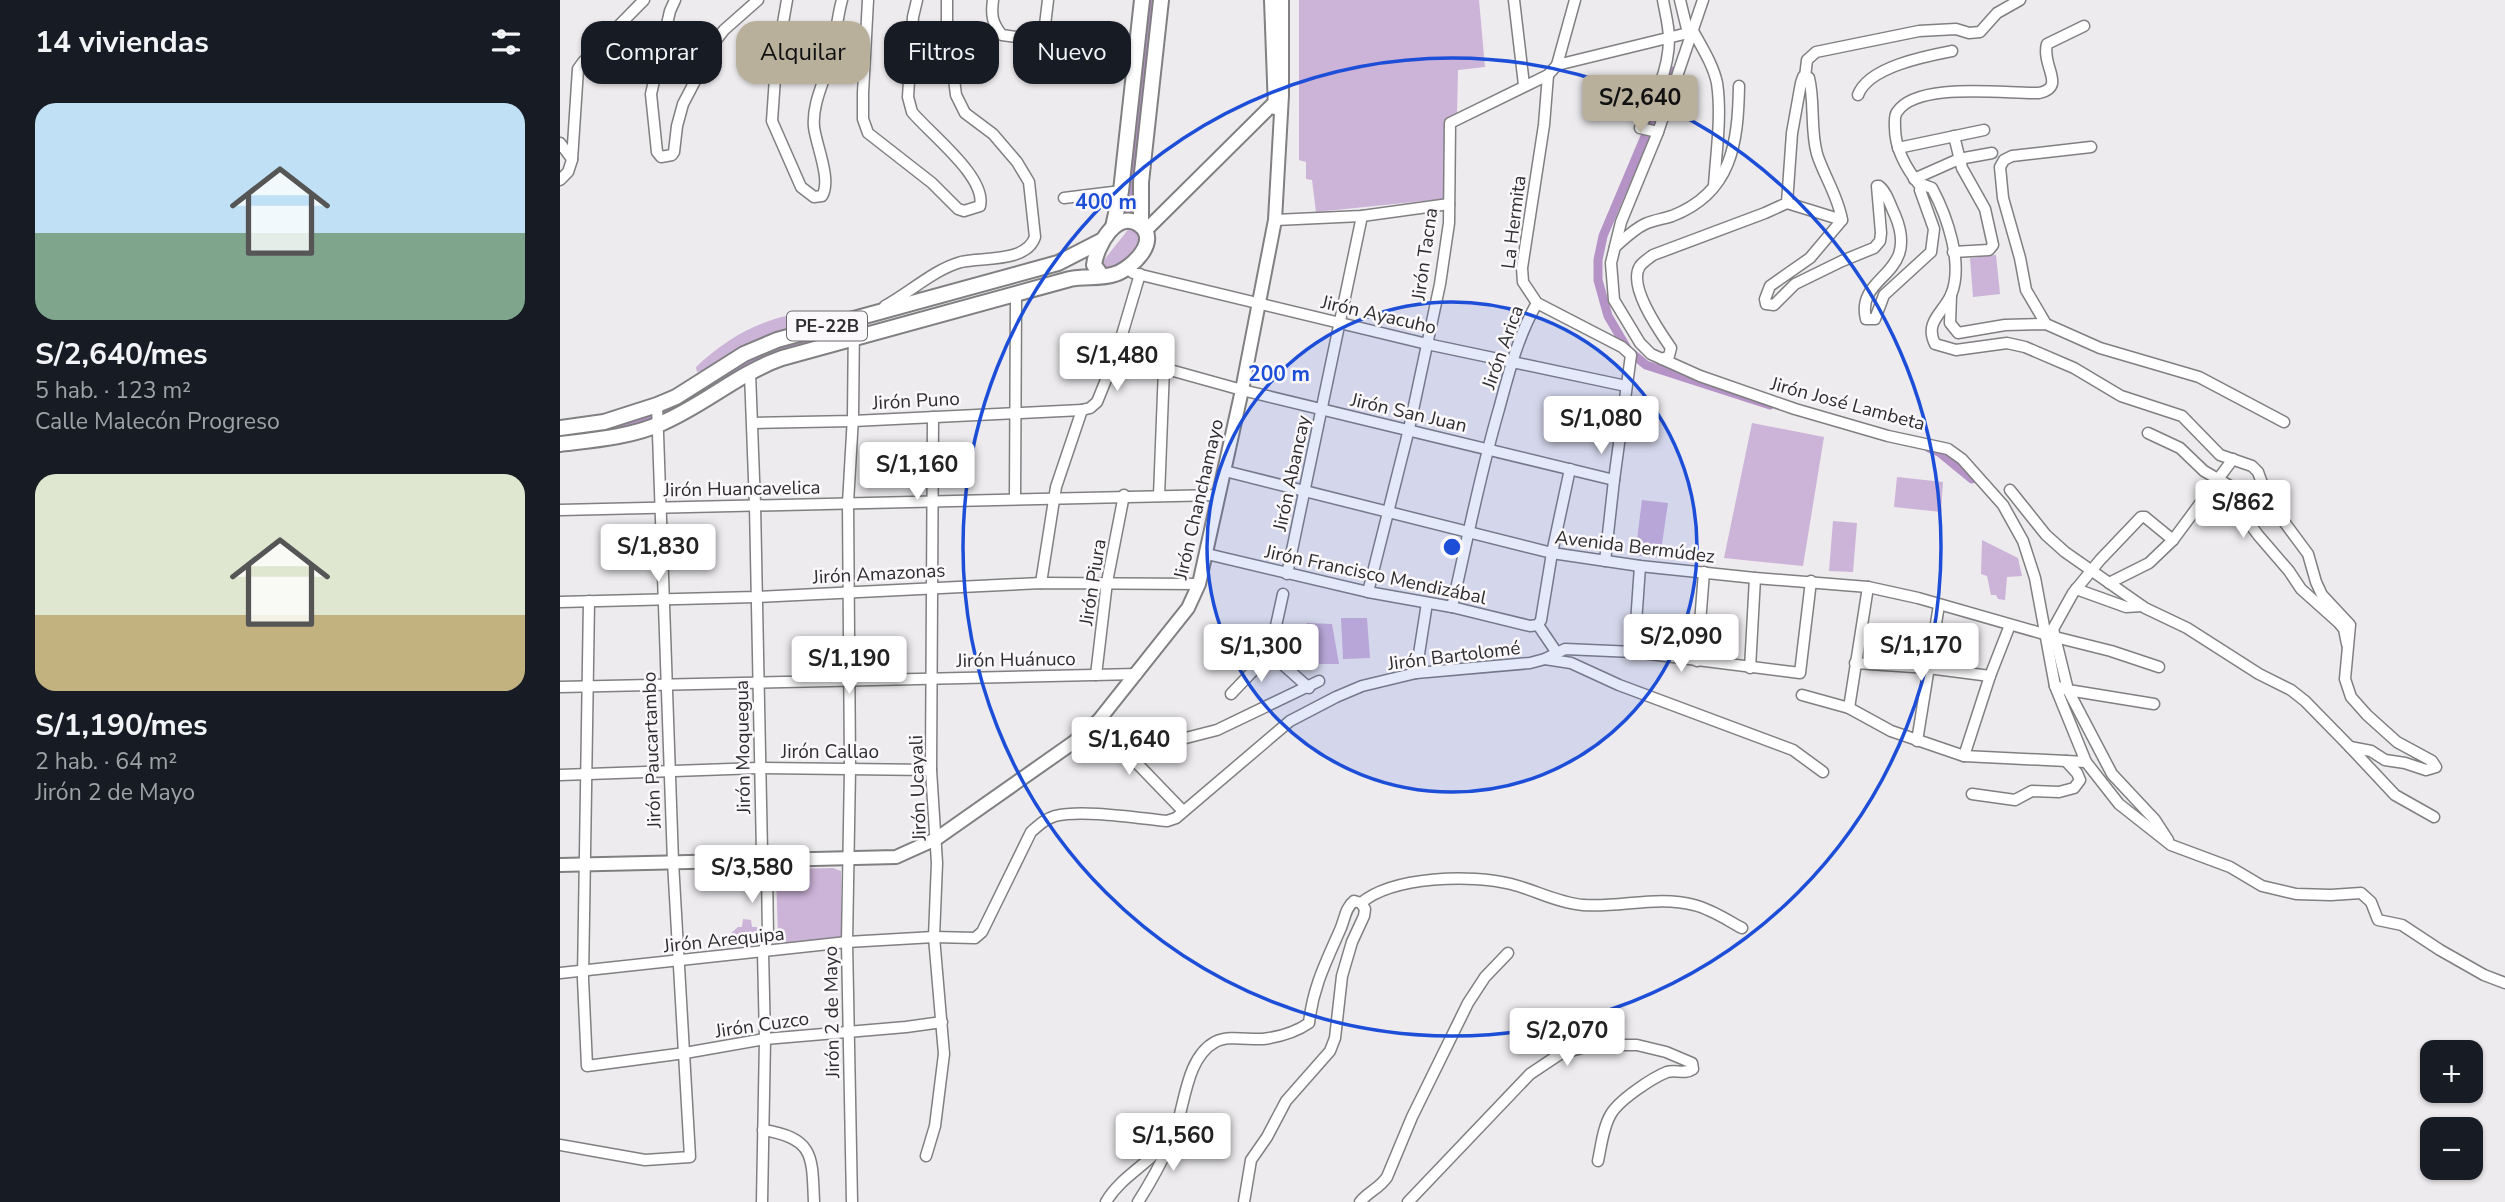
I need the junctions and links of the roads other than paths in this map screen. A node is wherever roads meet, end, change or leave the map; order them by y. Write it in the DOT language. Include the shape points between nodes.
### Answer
graph roads {
  1 [pos="644,0"];
  2 [pos="675,0"];
  3 [pos="758,0"];
  4 [pos="787,0"];
  5 [pos="842,0"];
  6 [pos="868,0"];
  7 [pos="917,0"];
  8 [pos="947,0"];
  9 [pos="993,0"];
  10 [pos="1048,0"];
  11 [pos="1142,0"];
  12 [pos="1161,0"];
  13 [pos="1514,0"];
  14 [pos="1575,0"];
  15 [pos="1662,0"];
  16 [pos="1680,0"];
  17 [pos="1703,0"];
  18 [pos="2020,0"];
  19 [pos="1277,2"];
  20 [pos="2084,26"];
  21 [pos="1680,34"];
  22 [pos="1952,51"];
  23 [pos="1557,65"];
  24 [pos="1548,75"];
  25 [pos="1805,76"];
  26 [pos="1524,85"];
  27 [pos="1738,86"];
  28 [pos="1858,95"];
  29 [pos="1278,99"];
  30 [pos="1649,130"];
  31 [pos="1984,130"];
  32 [pos="1954,136"];
  33 [pos="560,143"];
  34 [pos="2091,147"];
  35 [pos="1898,148"];
  36 [pos="1992,153"];
  37 [pos="1959,159"];
  38 [pos="572,160"];
  39 [pos="560,180"];
  40 [pos="1917,183"];
  41 [pos="1714,186"];
  42 [pos="1121,191"];
  43 [pos="1063,198"];
  44 [pos="1787,202"];
  45 [pos="1449,204"];
  46 [pos="1362,216"];
  47 [pos="1275,220"];
  48 [pos="1842,220"];
  49 [pos="1113,227"];
  50 [pos="1143,228"];
  51 [pos="1101,241"];
  52 [pos="1615,247"];
  53 [pos="1953,252"];
  54 [pos="1134,271"];
  55 [pos="1102,275"];
  56 [pos="1951,294"];
  57 [pos="1016,295"];
  58 [pos="1537,303"];
  59 [pos="1259,304"];
  60 [pos="869,314"];
  61 [pos="854,318"];
  62 [pos="1340,323"];
  63 [pos="2046,324"];
  64 [pos="854,338"];
  65 [pos="1427,344"];
  66 [pos="1116,355"];
  67 [pos="1662,359"];
  68 [pos="1511,362"];
  69 [pos="1164,368"];
  70 [pos="750,373"];
  71 [pos="1626,386"];
  72 [pos="1242,390"];
  73 [pos="1082,410"];
  74 [pos="1322,410"];
  75 [pos="1016,413"];
  76 [pos="658,415"];
  77 [pos="933,416"];
  78 [pos="853,421"];
  79 [pos="2284,422"];
  80 [pos="753,423"];
  81 [pos="560,428"];
  82 [pos="1409,429"];
  83 [pos="2148,433"];
  84 [pos="560,443"];
  85 [pos="1488,449"];
  86 [pos="2233,459"];
  87 [pos="1570,469"];
  88 [pos="1225,471"];
  89 [pos="2218,478"];
  90 [pos="1614,480"];
  91 [pos="2010,490"];
  92 [pos="1305,492"];
  93 [pos="1124,495"];
  94 [pos="1219,495"];
  95 [pos="1159,496"];
  96 [pos="1055,498"];
  97 [pos="1015,499"];
  98 [pos="932,501"];
  99 [pos="848,503"];
  100 [pos="755,505"];
  101 [pos="661,507"];
  102 [pos="560,510"];
  103 [pos="1389,512"];
  104 [pos="1469,532"];
  105 [pos="2173,540"];
  106 [pos="1552,553"];
  107 [pos="1207,554"];
  108 [pos="1605,562"];
  109 [pos="1640,566"];
  110 [pos="2092,571"];
  111 [pos="1704,572"];
  112 [pos="1287,573"];
  113 [pos="1755,578"];
  114 [pos="1811,581"];
  115 [pos="1107,582"];
  116 [pos="1041,583"];
  117 [pos="2109,583"];
  118 [pos="1199,584"];
  119 [pos="933,587"];
  120 [pos="1868,587"];
  121 [pos="2076,589"];
  122 [pos="850,591"];
  123 [pos="1368,592"];
  124 [pos="1283,594"];
  125 [pos="757,597"];
  126 [pos="664,599"];
  127 [pos="589,601"];
  128 [pos="560,602"];
  129 [pos="1427,603"];
  130 [pos="1939,605"];
  131 [pos="2143,606"];
  132 [pos="1452,607"];
  133 [pos="1538,625"];
  134 [pos="2010,625"];
  135 [pos="2051,633"];
  136 [pos="2348,646"];
  137 [pos="1634,652"];
  138 [pos="1270,653"];
  139 [pos="1556,653"];
  140 [pos="1545,659"];
  141 [pos="1697,661"];
  142 [pos="1855,663"];
  143 [pos="2159,667"];
  144 [pos="1750,668"];
  145 [pos="1928,668"];
  146 [pos="1416,673"];
  147 [pos="1137,674"];
  148 [pos="1096,675"];
  149 [pos="1990,676"];
  150 [pos="932,678"];
  151 [pos="850,680"];
  152 [pos="1319,681"];
  153 [pos="758,682"];
  154 [pos="666,685"];
  155 [pos="586,686"];
  156 [pos="2055,686"];
  157 [pos="560,687"];
  158 [pos="1309,688"];
  159 [pos="2068,690"];
  160 [pos="1231,694"];
  161 [pos="1802,695"];
  162 [pos="2154,704"];
  163 [pos="1849,708"];
  164 [pos="1099,720"];
  165 [pos="1917,741"];
  166 [pos="2350,747"];
  167 [pos="1127,753"];
  168 [pos="1964,756"];
  169 [pos="2066,761"];
  170 [pos="2086,762"];
  171 [pos="759,768"];
  172 [pos="850,768"];
  173 [pos="931,770"];
  174 [pos="670,771"];
  175 [pos="1823,772"];
  176 [pos="585,774"];
  177 [pos="560,775"];
  178 [pos="1972,794"];
  179 [pos="1183,811"];
  180 [pos="2434,817"];
  181 [pos="936,839"];
  182 [pos="2171,845"];
  183 [pos="849,858"];
  184 [pos="762,859"];
  185 [pos="673,862"];
  186 [pos="585,864"];
  187 [pos="560,865"];
  188 [pos="1361,903"];
  189 [pos="1742,928"];
  190 [pos="979,936"];
  191 [pos="934,937"];
  192 [pos="847,942"];
  193 [pos="763,952"];
  194 [pos="1508,953"];
  195 [pos="680,960"];
  196 [pos="583,971"];
  197 [pos="560,973"];
  198 [pos="2505,983"];
  199 [pos="942,1021"];
  200 [pos="848,1030"];
  201 [pos="765,1039"];
  202 [pos="685,1053"];
  203 [pos="1177,1128"];
  204 [pos="763,1130"];
  205 [pos="560,1145"];
  206 [pos="926,1156"];
  207 [pos="1598,1161"];
  208 [pos="762,1202"];
  209 [pos="814,1202"];
  210 [pos="852,1202"];
  211 [pos="1106,1202"];
  212 [pos="1138,1202"];
  213 [pos="1244,1202"];
  214 [pos="1360,1202"];
  215 [pos="1408,1202"];
  1 -- 38 [label="street" via="578,69"];
  2 -- 3 [label="street" via="651,94 657,152 666,157 674,152 683,104 718,39"];
  4 -- 5 [label="street" via="772,121 801,187 814,197 822,196 826,189 814,120"];
  6 -- 7 [label="street" via="863,93 868,133 964,211 980,206 975,184 959,160 912,112 908,97"];
  8 -- 60 [label="street" via="956,95 965,113 993,134 1029,182 1035,237 1023,252 951,265"];
  9 -- 10 [label="street" via="994,25 1002,35 1031,39 1040,36 1045,25"];
  11 -- 42 [label="highway, PE-22B"];
  12 -- 50 [label="highway" via="1141,182"];
  13 -- 26 [label="street"];
  14 -- 23 [label="street"];
  15 -- 21 [label="street"];
  16 -- 21 [label="street"];
  17 -- 21 [label="street"];
  18 -- 25 [label="street" via="1997,13 1980,32 1919,31 1816,52 1807,60"];
  19 -- 29 [label="main road, Jirón Chanchamayo"];
  20 -- 35 [label="street" via="2047,44 2045,58 2053,79 2047,91 1934,93 1910,100 1895,118"];
  21 -- 23 [label="street"];
  21 -- 30 [label="street"];
  21 -- 30 [label="street" via="1666,63"];
  21 -- 41 [label="street" via="1713,68 1717,83"];
  22 -- 28 [label="street" via="1895,66 1862,86"];
  23 -- 24 [label="street"];
  24 -- 26 [label="street"];
  24 -- 58 [label="street, La Hermita" via="1522,268 1523,282"];
  25 -- 44 [label="street" via="1793,133"];
  25 -- 48 [label="street" via="1810,81 1817,154"];
  26 -- 45 [label="street, Jirón Tacna" via="1450,123"];
  27 -- 41 [label="street" via="1735,143 1730,163"];
  29 -- 47 [label="main road, Jirón Chanchamayo"];
  29 -- 50 [label="main road"];
  30 -- 52 [label="street, Jirón José Lambeta"];
  31 -- 32 [label="street"];
  32 -- 35 [label="street"];
  32 -- 37 [label="street"];
  33 -- 38 [label="street"];
  34 -- 63 [label="street" via="2012,156 2000,167 2026,290"];
  35 -- 40 [label="street"];
  36 -- 37 [label="street"];
  37 -- 40 [label="street"];
  37 -- 53 [label="street" via="1985,209 1993,245 1989,250"];
  38 -- 39 [label="street"];
  40 -- 48 [label="street" via="1931,214 1931,252 1884,295 1875,319 1866,318 1865,300 1899,258 1901,242 1899,225 1879,186 1881,233 1874,248 1795,284 1774,305 1766,304 1770,286 1810,258"];
  40 -- 53 [label="street" via="1932,188 1940,202 1952,233"];
  41 -- 52 [label="street" via="1697,204 1646,224"];
  42 -- 43 [label="street"];
  42 -- 49 [label="highway, PE-22B"];
  44 -- 48 [label="street"];
  44 -- 67 [label="street" via="1653,254 1641,265 1639,287 1654,325 1671,348 1669,356"];
  45 -- 46 [label="street"];
  45 -- 65 [label="street, Jirón Tacna" via="1440,284"];
  46 -- 47 [label="street"];
  46 -- 62 [label="street, Jirón Abancay"];
  47 -- 59 [label="main road, Jirón Chanchamayo"];
  49 -- 50 [label="highway" via="1133,221"];
  49 -- 51 [label="highway, PE-22B"];
  50 -- 54 [label="highway" via="1145,246"];
  51 -- 55 [label="highway" via="1094,265"];
  51 -- 60 [label="highway, PE-22B" via="1058,263"];
  52 -- 67 [label="street, Jirón José Lambeta" via="1611,263 1614,300 1640,343"];
  53 -- 56 [label="street"];
  54 -- 55 [label="highway, PE-22B"];
  54 -- 59 [label="street, Jirón Ayacuho"];
  54 -- 66 [label="street"];
  55 -- 57 [label="highway, PE-22B"];
  56 -- 63 [label="street" via="1950,323 1958,333"];
  56 -- 86 [label="street" via="1931,326 1935,344 1956,349 2007,343 2025,347 2074,368 2120,396 2182,416 2220,455"];
  57 -- 64 [label="highway, PE-22B"];
  57 -- 75 [label="street"];
  58 -- 68 [label="street, Jirón Arica"];
  58 -- 71 [label="street" via="1632,355"];
  59 -- 62 [label="street, Jirón Ayacuho"];
  59 -- 72 [label="main road, Jirón Chanchamayo"];
  60 -- 61 [label="highway, PE-22B"];
  61 -- 64 [label="street, Jirón 2 de Mayo"];
  61 -- 76 [label="highway, PE-22B" via="760,346 676,397"];
  62 -- 65 [label="street, Jirón Ayacuho"];
  62 -- 74 [label="street, Jirón Abancay"];
  63 -- 79 [label="street" via="2109,352 2199,377"];
  64 -- 70 [label="highway, PE-22B" via="782,358"];
  64 -- 78 [label="street, Jirón 2 de Mayo"];
  65 -- 68 [label="street, Jirón Ayacuho"];
  65 -- 82 [label="street, Jirón Tacna"];
  66 -- 69 [label="street, Jirón San Juan"];
  66 -- 73 [label="street" via="1097,402"];
  67 -- 135 [label="street, Jirón José Lambeta" via="1795,409 1948,449 2003,505 2023,541"];
  68 -- 71 [label="street, Jirón Ayacuho"];
  68 -- 85 [label="street, Jirón Arica"];
  69 -- 72 [label="street, Jirón San Juan"];
  69 -- 95 [label="street"];
  70 -- 76 [label="highway, PE-22B" via="684,412"];
  70 -- 80 [label="street, Jirón Moquegua"];
  71 -- 90 [label="street"];
  72 -- 74 [label="street, Jirón San Juan"];
  72 -- 88 [label="main road, Jirón Chanchamayo"];
  73 -- 75 [label="street, Jirón Puno"];
  73 -- 96 [label="street"];
  74 -- 82 [label="street, Jirón San Juan"];
  74 -- 92 [label="street, Jirón Abancay"];
  75 -- 77 [label="street, Jirón Puno"];
  75 -- 97 [label="street"];
  76 -- 81 [label="highway, PE-22B"];
  76 -- 84 [label="highway, PE-22B" via="623,435"];
  76 -- 101 [label="street, Jirón Paucartambo"];
  77 -- 78 [label="street, Jirón Puno"];
  77 -- 98 [label="street, Jirón Ucayali"];
  78 -- 80 [label="street, Jirón Puno"];
  78 -- 99 [label="street, Jirón 2 de Mayo"];
  80 -- 100 [label="street, Jirón Moquegua"];
  82 -- 85 [label="street, Jirón San Juan"];
  82 -- 103 [label="street, Jirón Tacna"];
  83 -- 89 [label="street" via="2180,449"];
  85 -- 87 [label="street, Jirón San Juan"];
  85 -- 104 [label="street, Jirón Arica"];
  86 -- 89 [label="street"];
  86 -- 136 [label="street" via="2252,466 2262,477 2268,500 2308,554 2322,595 2350,625"];
  87 -- 90 [label="street, Jirón San Juan"];
  87 -- 106 [label="street"];
  88 -- 92 [label="street, Avenida Bermúdez"];
  88 -- 94 [label="main road, Jirón Chanchamayo"];
  89 -- 105 [label="street"];
  89 -- 136 [label="street" via="2237,490 2244,516 2301,589 2344,629"];
  90 -- 108 [label="street"];
  91 -- 110 [label="street" via="2046,535"];
  92 -- 103 [label="street, Avenida Bermúdez"];
  92 -- 112 [label="street, Jirón Abancay"];
  93 -- 95 [label="street, Jirón Huancavelica"];
  93 -- 96 [label="street, Jirón Huancavelica"];
  93 -- 115 [label="street, Jirón Piura"];
  94 -- 95 [label="street, Jirón Huancavelica"];
  94 -- 107 [label="main road, Jirón Chanchamayo"];
  96 -- 97 [label="street, Jirón Huancavelica"];
  96 -- 116 [label="street"];
  97 -- 98 [label="street, Jirón Huancavelica"];
  98 -- 99 [label="street, Jirón Huancavelica"];
  98 -- 119 [label="street, Jirón Ucayali"];
  99 -- 100 [label="street, Jirón Huancavelica"];
  99 -- 122 [label="street, Jirón 2 de Mayo"];
  100 -- 101 [label="street, Jirón Huancavelica"];
  100 -- 125 [label="street, Jirón Moquegua"];
  101 -- 102 [label="street, Jirón Huancavelica"];
  101 -- 126 [label="street, Jirón Paucartambo"];
  103 -- 104 [label="street, Avenida Bermúdez"];
  103 -- 123 [label="street, Jirón Tacna"];
  104 -- 106 [label="street, Avenida Bermúdez"];
  104 -- 132 [label="street, Jirón Arica"];
  105 -- 110 [label="street" via="2143,516"];
  105 -- 117 [label="street" via="2149,563"];
  106 -- 108 [label="street, Avenida Bermúdez"];
  106 -- 133 [label="street"];
  107 -- 112 [label="street, Jirón Francisco Mendizábal"];
  107 -- 118 [label="main road, Jirón Chanchamayo"];
  108 -- 109 [label="street, Avenida Bermúdez"];
  109 -- 111 [label="street, Avenida Bermúdez"];
  109 -- 137 [label="street"];
  110 -- 117 [label="street"];
  110 -- 121 [label="street"];
  111 -- 113 [label="street, Avenida Bermúdez"];
  111 -- 141 [label="street"];
  112 -- 123 [label="street, Jirón Francisco Mendizábal"];
  113 -- 114 [label="street, Avenida Bermúdez"];
  113 -- 144 [label="street"];
  114 -- 120 [label="street, Avenida Bermúdez"];
  114 -- 144 [label="street" via="1800,673"];
  115 -- 116 [label="street, Jirón Amazonas"];
  115 -- 118 [label="street, Jirón Amazonas"];
  115 -- 148 [label="street, Jirón Piura"];
  116 -- 119 [label="street, Jirón Amazonas"];
  117 -- 131 [label="street"];
  118 -- 147 [label="main road, Jirón Chanchamayo" via="1188,608"];
  119 -- 122 [label="street, Jirón Amazonas"];
  119 -- 150 [label="street, Jirón Ucayali"];
  120 -- 130 [label="street, Avenida Bermúdez"];
  120 -- 142 [label="street"];
  121 -- 131 [label="street" via="2126,607"];
  121 -- 135 [label="street"];
  122 -- 125 [label="street, Jirón Amazonas"];
  122 -- 151 [label="street, Jirón 2 de Mayo"];
  123 -- 129 [label="street, Jirón Francisco Mendizábal"];
  124 -- 138 [label="street"];
  125 -- 126 [label="street, Jirón Amazonas"];
  125 -- 153 [label="street, Jirón Moquegua"];
  126 -- 127 [label="street, Jirón Amazonas"];
  126 -- 154 [label="street, Jirón Paucartambo"];
  127 -- 128 [label="street, Jirón Amazonas"];
  127 -- 155 [label="street"];
  129 -- 132 [label="street, Jirón Francisco Mendizábal"];
  129 -- 146 [label="street"];
  130 -- 134 [label="street, Avenida Bermúdez"];
  130 -- 145 [label="street"];
  131 -- 166 [label="street" via="2291,690"];
  132 -- 133 [label="street, Jirón Francisco Mendizábal"];
  133 -- 139 [label="street"];
  134 -- 135 [label="street, Avenida Bermúdez"];
  134 -- 149 [label="street"];
  135 -- 143 [label="street, Avenida Bermúdez"];
  135 -- 156 [label="street"];
  135 -- 159 [label="street"];
  136 -- 166 [label="street" via="2345,679 2351,697 2397,742 2436,767 2426,770"];
  137 -- 139 [label="street" via="1565,649"];
  137 -- 141 [label="street"];
  138 -- 158 [label="street"];
  138 -- 160 [label="street"];
  139 -- 140 [label="street, Jirón Bartolomé"];
  140 -- 146 [label="street, Jirón Bartolomé"];
  140 -- 175 [label="street, Jirón Bartolomé" via="1571,663 1793,750"];
  141 -- 144 [label="street"];
  142 -- 145 [label="street"];
  142 -- 163 [label="street"];
  145 -- 149 [label="street"];
  145 -- 165 [label="street"];
  146 -- 179 [label="street, Jirón Bartolomé" via="1362,686 1290,721"];
  147 -- 148 [label="street, Jirón Huánuco"];
  147 -- 164 [label="main road, Jirón Chanchamayo"];
  148 -- 150 [label="street, Jirón Huánuco"];
  149 -- 168 [label="street"];
  150 -- 151 [label="street, Jirón Huánuco"];
  150 -- 173 [label="street, Jirón Ucayali"];
  151 -- 153 [label="street, Jirón Huánuco"];
  151 -- 172 [label="street, Jirón 2 de Mayo"];
  152 -- 158 [label="street"];
  153 -- 154 [label="street, Jirón Huánuco"];
  153 -- 171 [label="street, Jirón Moquegua"];
  154 -- 155 [label="street, Jirón Huánuco"];
  154 -- 174 [label="street, Jirón Paucartambo"];
  155 -- 157 [label="street, Jirón Huánuco"];
  155 -- 176 [label="street"];
  156 -- 159 [label="street"];
  156 -- 170 [label="street"];
  158 -- 167 [label="street" via="1217,730"];
  159 -- 162 [label="street"];
  159 -- 182 [label="street" via="2108,768"];
  161 -- 163 [label="street"];
  163 -- 165 [label="street"];
  164 -- 167 [label="street"];
  164 -- 181 [label="main road, Jirón Chanchamayo"];
  165 -- 168 [label="street"];
  166 -- 180 [label="street" via="2395,794"];
  167 -- 179 [label="street"];
  168 -- 169 [label="street"];
  169 -- 170 [label="street"];
  169 -- 178 [label="street" via="2079,776 2074,788 2032,791 2015,800"];
  170 -- 182 [label="street" via="2119,804"];
  171 -- 172 [label="street, Jirón Callao"];
  171 -- 174 [label="street, Jirón Callao"];
  171 -- 184 [label="street, Jirón Moquegua"];
  172 -- 173 [label="street, Jirón Callao"];
  172 -- 183 [label="street, Jirón 2 de Mayo"];
  173 -- 181 [label="street, Jirón Ucayali"];
  174 -- 176 [label="street, Jirón Callao"];
  174 -- 185 [label="street, Jirón Paucartambo"];
  176 -- 177 [label="street, Jirón Callao"];
  176 -- 186 [label="street"];
  179 -- 190 [label="street, Jirón Bartolomé" via="1167,821 1069,813 1043,821 1031,832"];
  181 -- 183 [label="main road, Jirón Chanchamayo" via="896,857"];
  181 -- 191 [label="street, Jirón Ucayali"];
  182 -- 198 [label="street" via="2277,891 2361,893 2371,902 2378,920 2402,925"];
  183 -- 184 [label="main road, Jirón Chanchamayo"];
  183 -- 192 [label="street, Jirón 2 de Mayo"];
  184 -- 185 [label="main road, Jirón Chanchamayo"];
  184 -- 193 [label="street, Jirón Moquegua" via="767,871 768,938"];
  185 -- 186 [label="main road, Jirón Chanchamayo"];
  185 -- 195 [label="street, Jirón Paucartambo"];
  186 -- 187 [label="main road, Jirón Chanchamayo"];
  186 -- 196 [label="street"];
  188 -- 189 [label="street" via="1378,891 1463,877 1510,884 1581,905 1697,905"];
  188 -- 203 [label="street" via="1348,905 1317,981 1309,1023 1282,1035 1226,1039 1211,1045 1197,1061"];
  188 -- 213 [label="street" via="1364,916 1342,976 1330,1051 1286,1101 1251,1160"];
  190 -- 191 [label="street, Jirón Arequipa"];
  191 -- 192 [label="street, Jirón Arequipa"];
  191 -- 199 [label="street, Jirón Ucayali"];
  192 -- 193 [label="street, Jirón Arequipa"];
  192 -- 200 [label="street, Jirón 2 de Mayo"];
  193 -- 195 [label="street, Jirón Arequipa"];
  193 -- 201 [label="street, Jirón Moquegua"];
  194 -- 214 [label="street" via="1471,996 1387,1177"];
  195 -- 196 [label="street, Jirón Arequipa"];
  195 -- 202 [label="street, Jirón Paucartambo"];
  196 -- 197 [label="street, Jirón Arequipa"];
  196 -- 202 [label="street, Jirón Cuzco" via="587,1066"];
  199 -- 200 [label="street, Jirón Cuzco"];
  199 -- 206 [label="street, Jirón Ucayali" via="942,1078"];
  200 -- 201 [label="street, Jirón Cuzco"];
  200 -- 210 [label="street, Jirón 2 de Mayo"];
  201 -- 202 [label="street, Jirón Cuzco"];
  201 -- 204 [label="street, Jirón Moquegua"];
  202 -- 205 [label="street, Jirón Paucartambo" via="690,1157 645,1160"];
  203 -- 211 [label="street"];
  203 -- 212 [label="street"];
  204 -- 208 [label="street, Jirón Moquegua"];
  204 -- 209 [label="street" via="781,1133 806,1148 812,1162"];
  207 -- 215 [label="street" via="1611,1113 1651,1079 1671,1070 1688,1072 1692,1063 1637,1045 1592,1045 1560,1054 1530,1074"];
}
